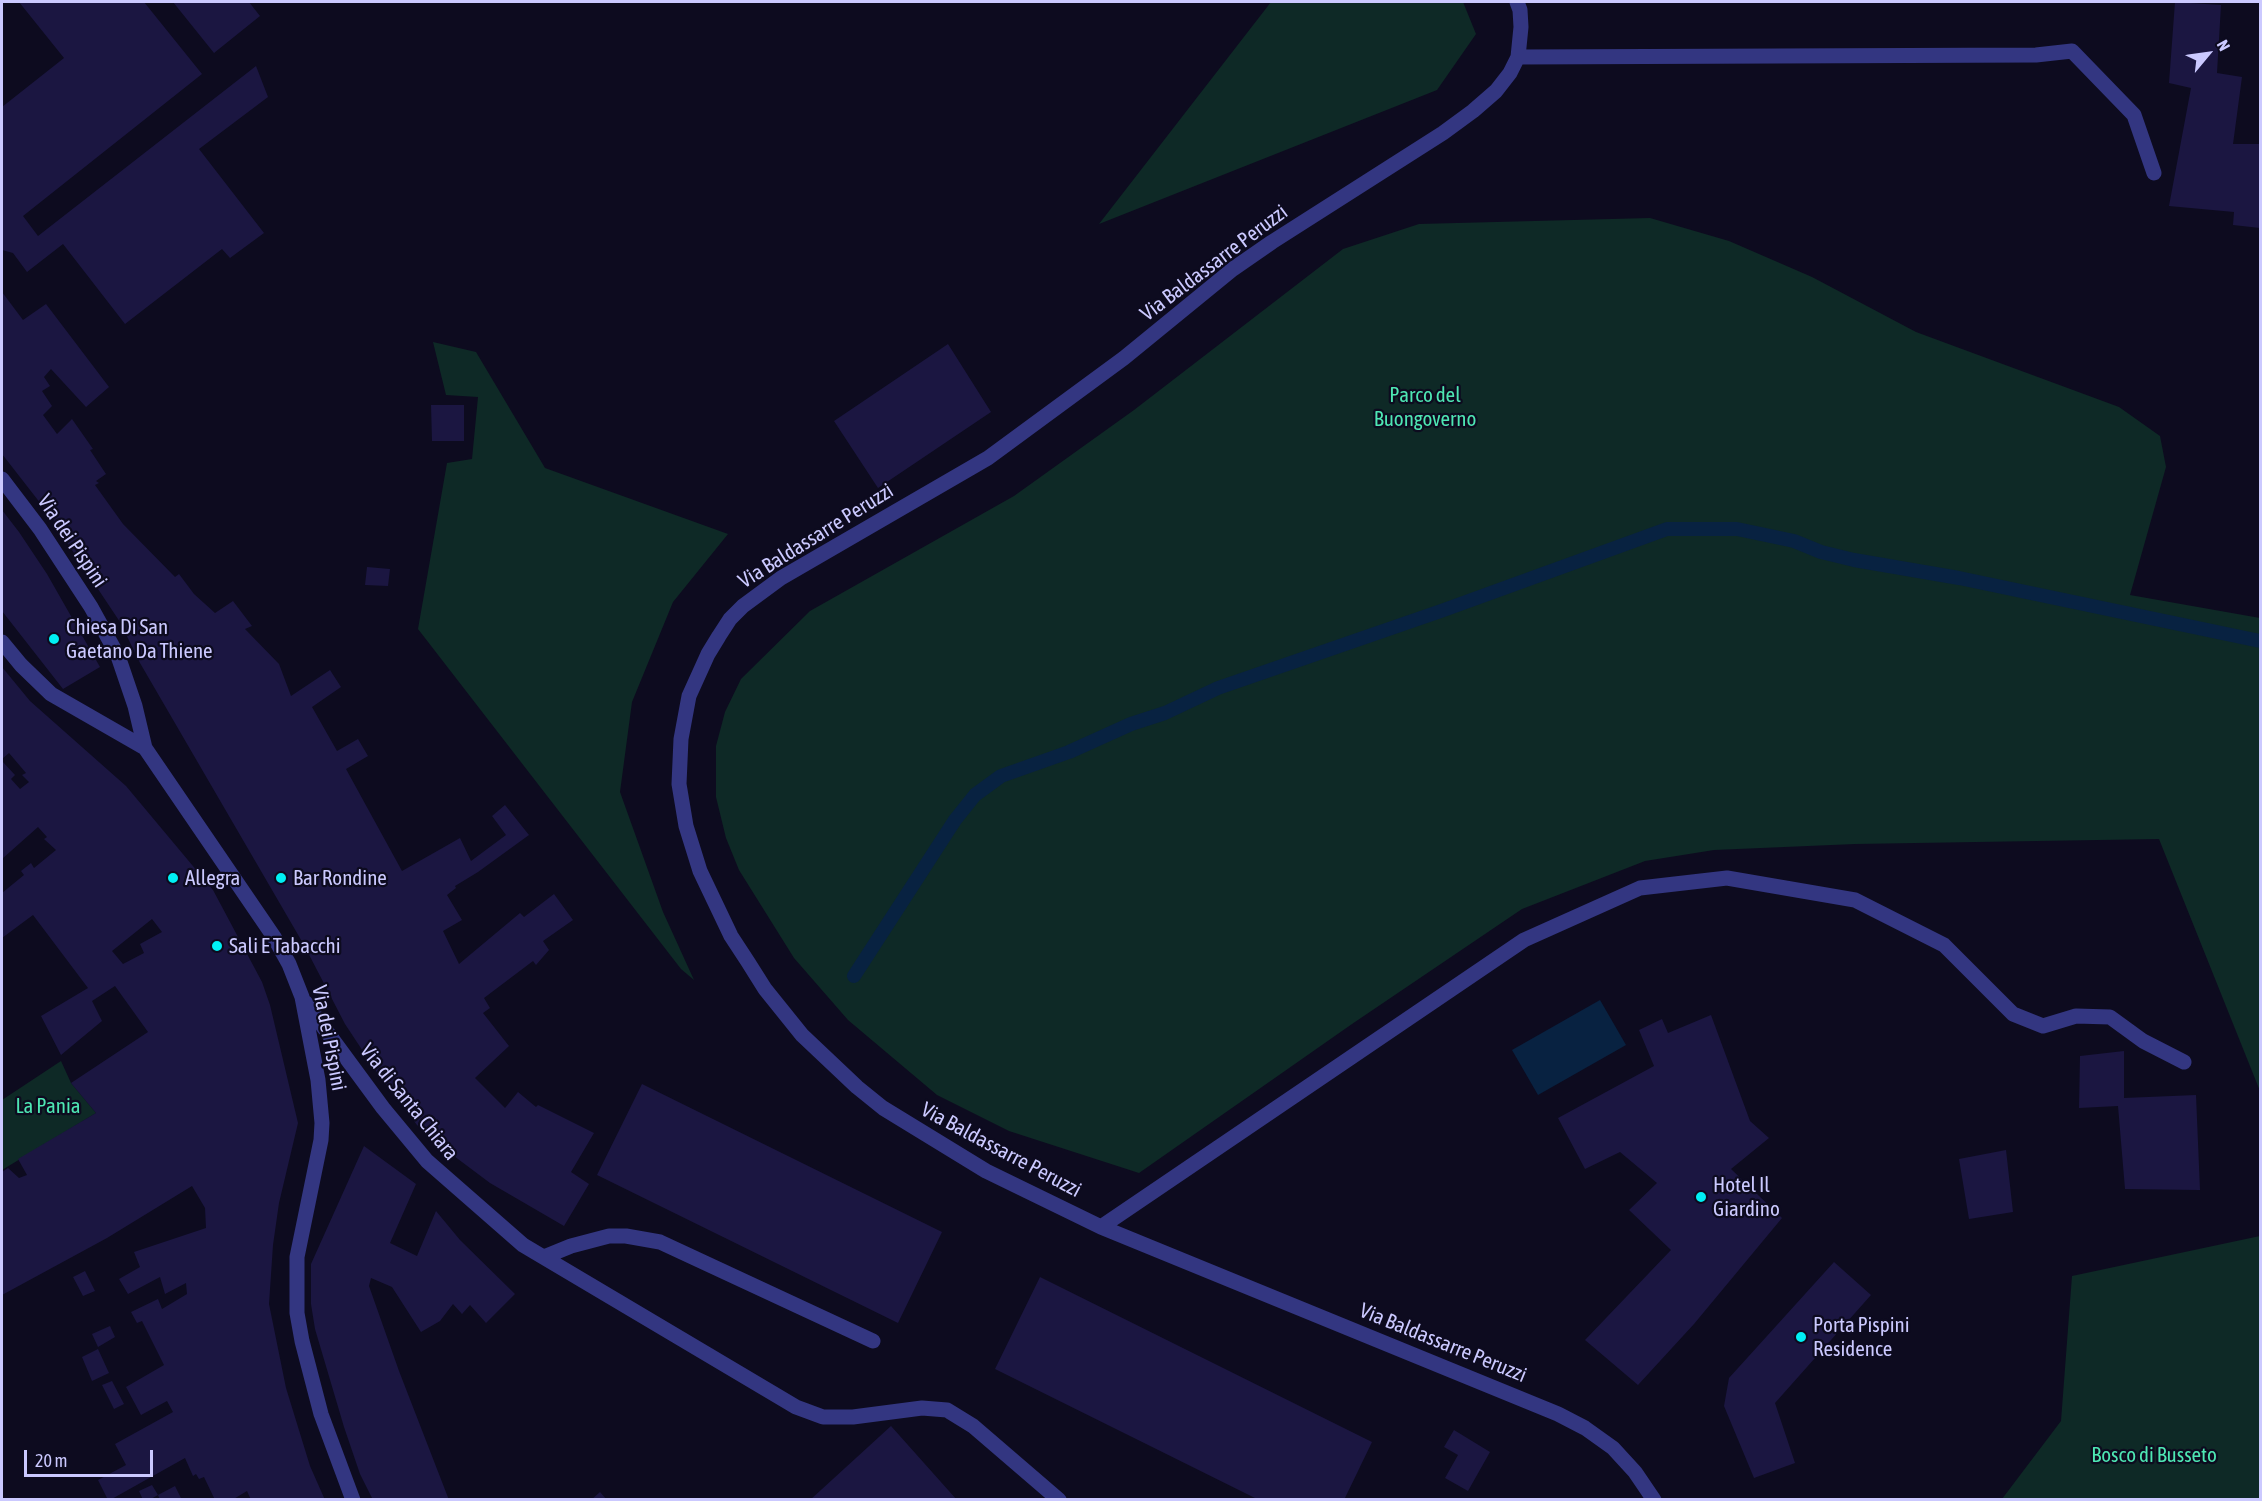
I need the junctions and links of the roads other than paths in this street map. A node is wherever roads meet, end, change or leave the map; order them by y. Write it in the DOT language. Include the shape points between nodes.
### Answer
graph roads {
  1 [pos="1517,2"];
  2 [pos="1518,57"];
  3 [pos="2154,173"];
  4 [pos="2,478"];
  5 [pos="2,642"];
  6 [pos="145,748"];
  7 [pos="302,997"];
  8 [pos="2184,1062"];
  9 [pos="1101,1227"];
  10 [pos="544,1257"];
  11 [pos="873,1341"];
  12 [pos="353,1500"];
  13 [pos="1059,1500"];
  14 [pos="1654,1500"];
  1 -- 2 [label="street, Via Baldassarre Peruzzi" via="1521,27"];
  2 -- 3 [label="street" via="2036,55 2072,51 2134,115"];
  2 -- 9 [label="street, Via Baldassarre Peruzzi" via="1496,91 1473,111 1233,269 1124,358 988,458 761,591 730,619 689,696 679,772 686,826 710,894 731,936 765,988 802,1035 883,1108 986,1171"];
  4 -- 6 [label="street, Via dei Pispini" via="66,566 118,656"];
  5 -- 6 [label="street" via="51,694"];
  6 -- 7 [label="street, Via dei Pispini" via="274,937"];
  7 -- 10 [label="street, Via di Santa Chiara" via="427,1161 523,1245"];
  7 -- 12 [label="street, Via dei Pispini" via="322,1123 297,1257 297,1313 319,1405"];
  8 -- 9 [label="street" via="2143,1041 2110,1017 2076,1016 2043,1026 2013,1014 1944,945 1855,900 1727,878 1640,888 1524,940"];
  9 -- 14 [label="street, Via Baldassarre Peruzzi" via="1558,1414 1613,1448"];
  10 -- 11 [label="street" via="609,1236 660,1242"];
  10 -- 13 [label="street, Via di Santa Chiara" via="796,1407 823,1418 922,1408 947,1410 974,1426"];
}
